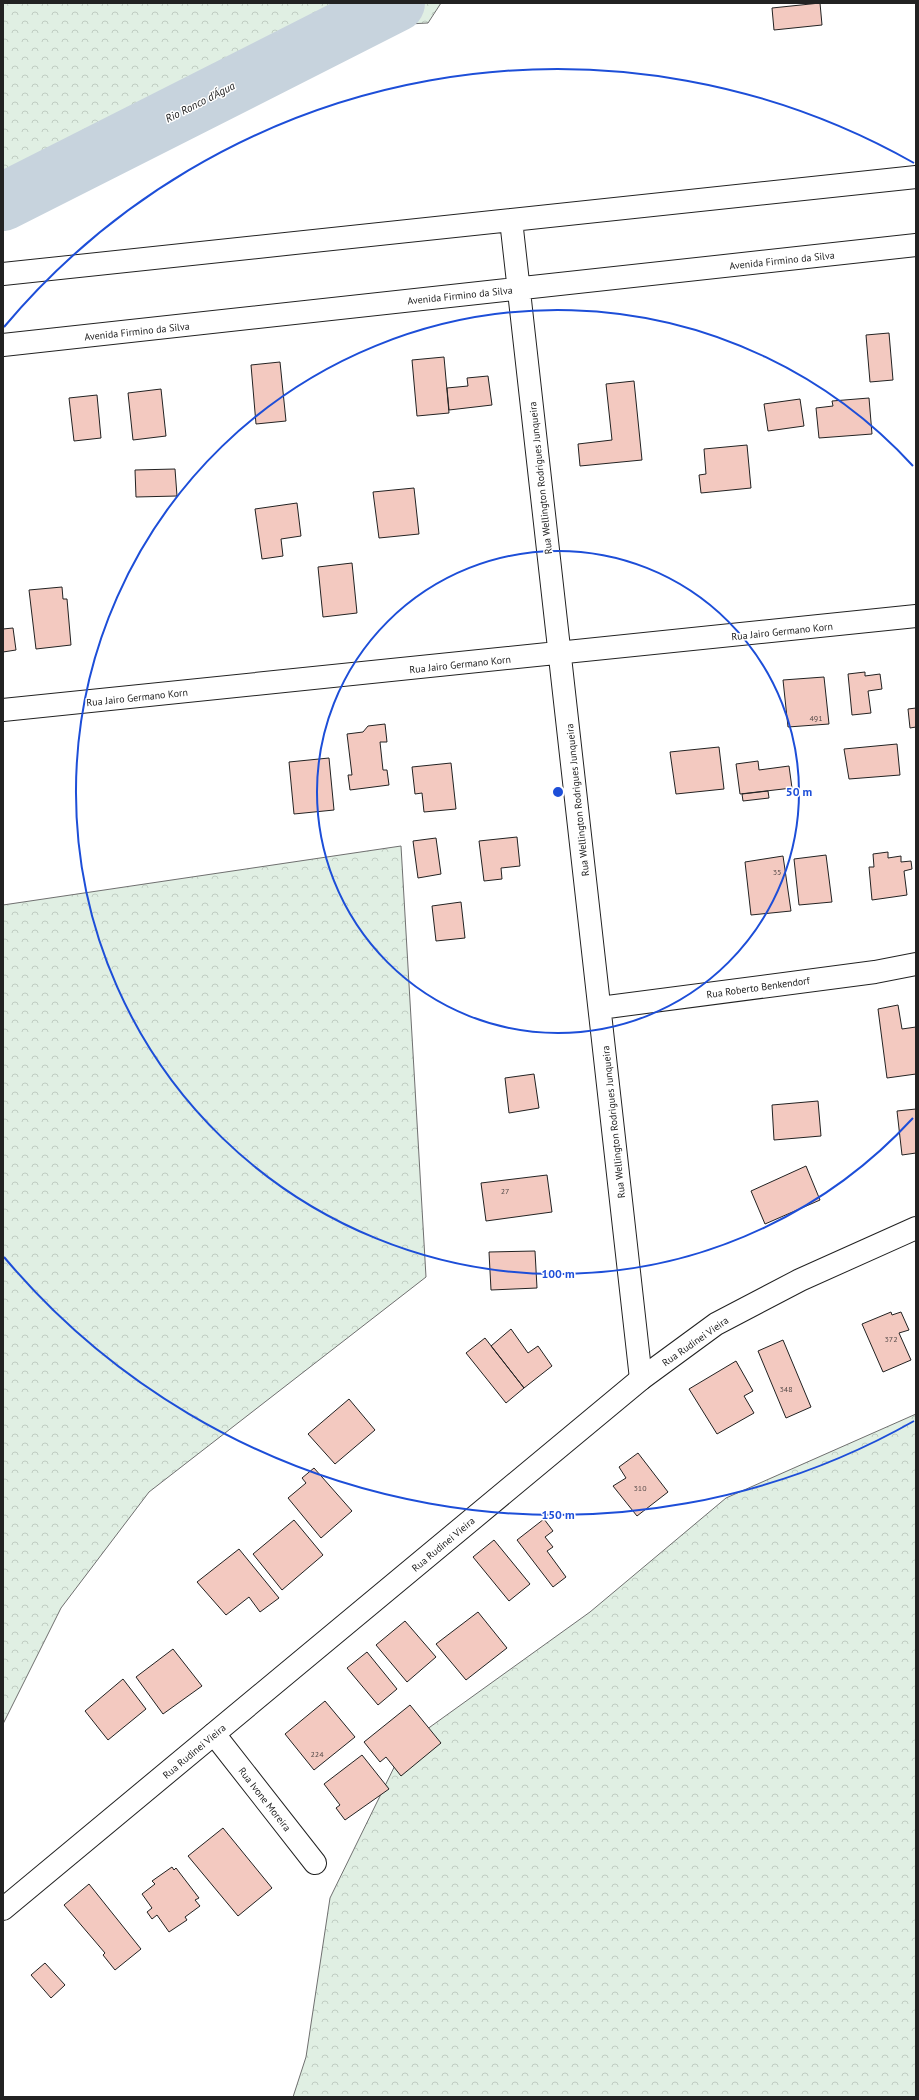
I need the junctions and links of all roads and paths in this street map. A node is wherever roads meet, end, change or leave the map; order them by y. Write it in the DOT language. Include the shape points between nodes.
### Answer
graph roads {
  1 [pos="916,177"];
  2 [pos="511,220"];
  3 [pos="916,245"];
  4 [pos="3,274"];
  5 [pos="519,289"];
  6 [pos="3,345"];
  7 [pos="916,616"];
  8 [pos="560,654"];
  9 [pos="3,710"];
  10 [pos="916,964"];
  11 [pos="600,1008"];
  12 [pos="916,1228"];
  13 [pos="641,1379"];
  14 [pos="214,1734"];
  15 [pos="315,1863"];
  16 [pos="3,1910"];
  1 -- 2 [label="street"];
  2 -- 4 [label="street"];
  2 -- 5 [label="street, Rua Wellington Rodrigues Junqueira"];
  3 -- 5 [label="street, Avenida Firmino da Silva"];
  5 -- 6 [label="street, Avenida Firmino da Silva"];
  5 -- 8 [label="street, Rua Wellington Rodrigues Junqueira"];
  7 -- 8 [label="street, Rua Jairo Germano Korn"];
  8 -- 9 [label="street, Rua Jairo Germano Korn"];
  8 -- 11 [label="street, Rua Wellington Rodrigues Junqueira"];
  10 -- 11 [label="street, Rua Roberto Benkendorf" via="876,972"];
  11 -- 13 [label="street, Rua Wellington Rodrigues Junqueira"];
  12 -- 13 [label="street, Rua Rudinei Vieira" via="800,1280 716,1324"];
  13 -- 14 [label="street, Rua Rudinei Vieira"];
  14 -- 15 [label="street, Rua Ivone Moreira"];
  14 -- 16 [label="street, Rua Rudinei Vieira"];
}
